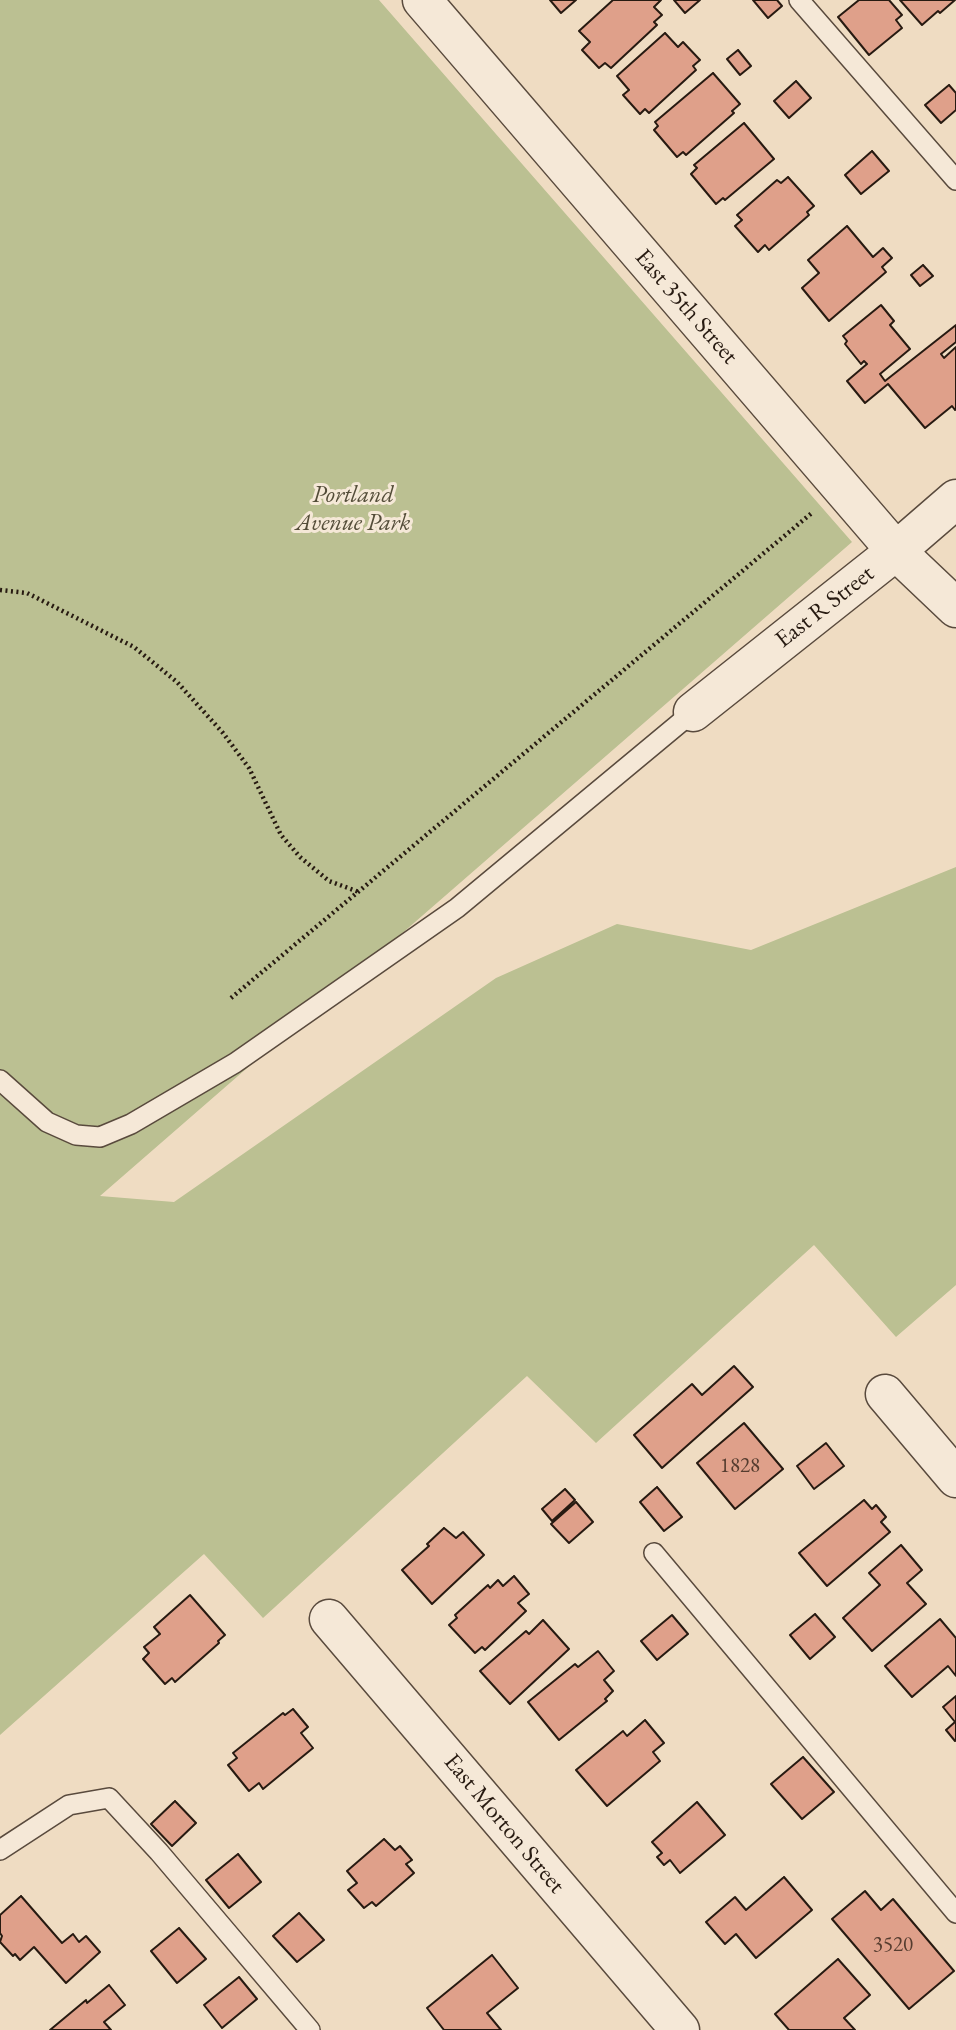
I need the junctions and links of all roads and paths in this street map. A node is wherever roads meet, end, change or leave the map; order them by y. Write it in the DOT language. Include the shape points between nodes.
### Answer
graph roads {
  1 [pos="422,0"];
  2 [pos="799,0"];
  3 [pos="956,180"];
  4 [pos="842,488"];
  5 [pos="956,499"];
  6 [pos="896,551"];
  7 [pos="0,590"];
  8 [pos="956,608"];
  9 [pos="692,712"];
  10 [pos="359,892"];
  11 [pos="231,998"];
  12 [pos="0,1080"];
  13 [pos="885,1394"];
  14 [pos="956,1478"];
  15 [pos="654,1553"];
  16 [pos="329,1619"];
  17 [pos="0,1850"];
  18 [pos="956,1913"];
  19 [pos="310,2030"];
  20 [pos="680,2030"];
  1 -- 4 [label="street, East 35th Street"];
  2 -- 3 [label="lane"];
  4 -- 6 [label="street, East 35th Street"];
  4 -- 10 [label="path"];
  5 -- 6 [label="street, East R Street"];
  6 -- 8 [label="street, East 35th Street"];
  6 -- 9 [label="street, East R Street"];
  7 -- 10 [label="path" via="27,593 134,647 177,682 249,768 281,835 300,857 329,881"];
  9 -- 12 [label="lane" via="457,908 235,1063 131,1124 100,1137 76,1135 47,1122"];
  10 -- 11 [label="path"];
  13 -- 14 [label="street"];
  15 -- 18 [label="lane"];
  16 -- 20 [label="street, East Morton Street"];
  17 -- 19 [label="lane" via="69,1805 108,1798"];
}
